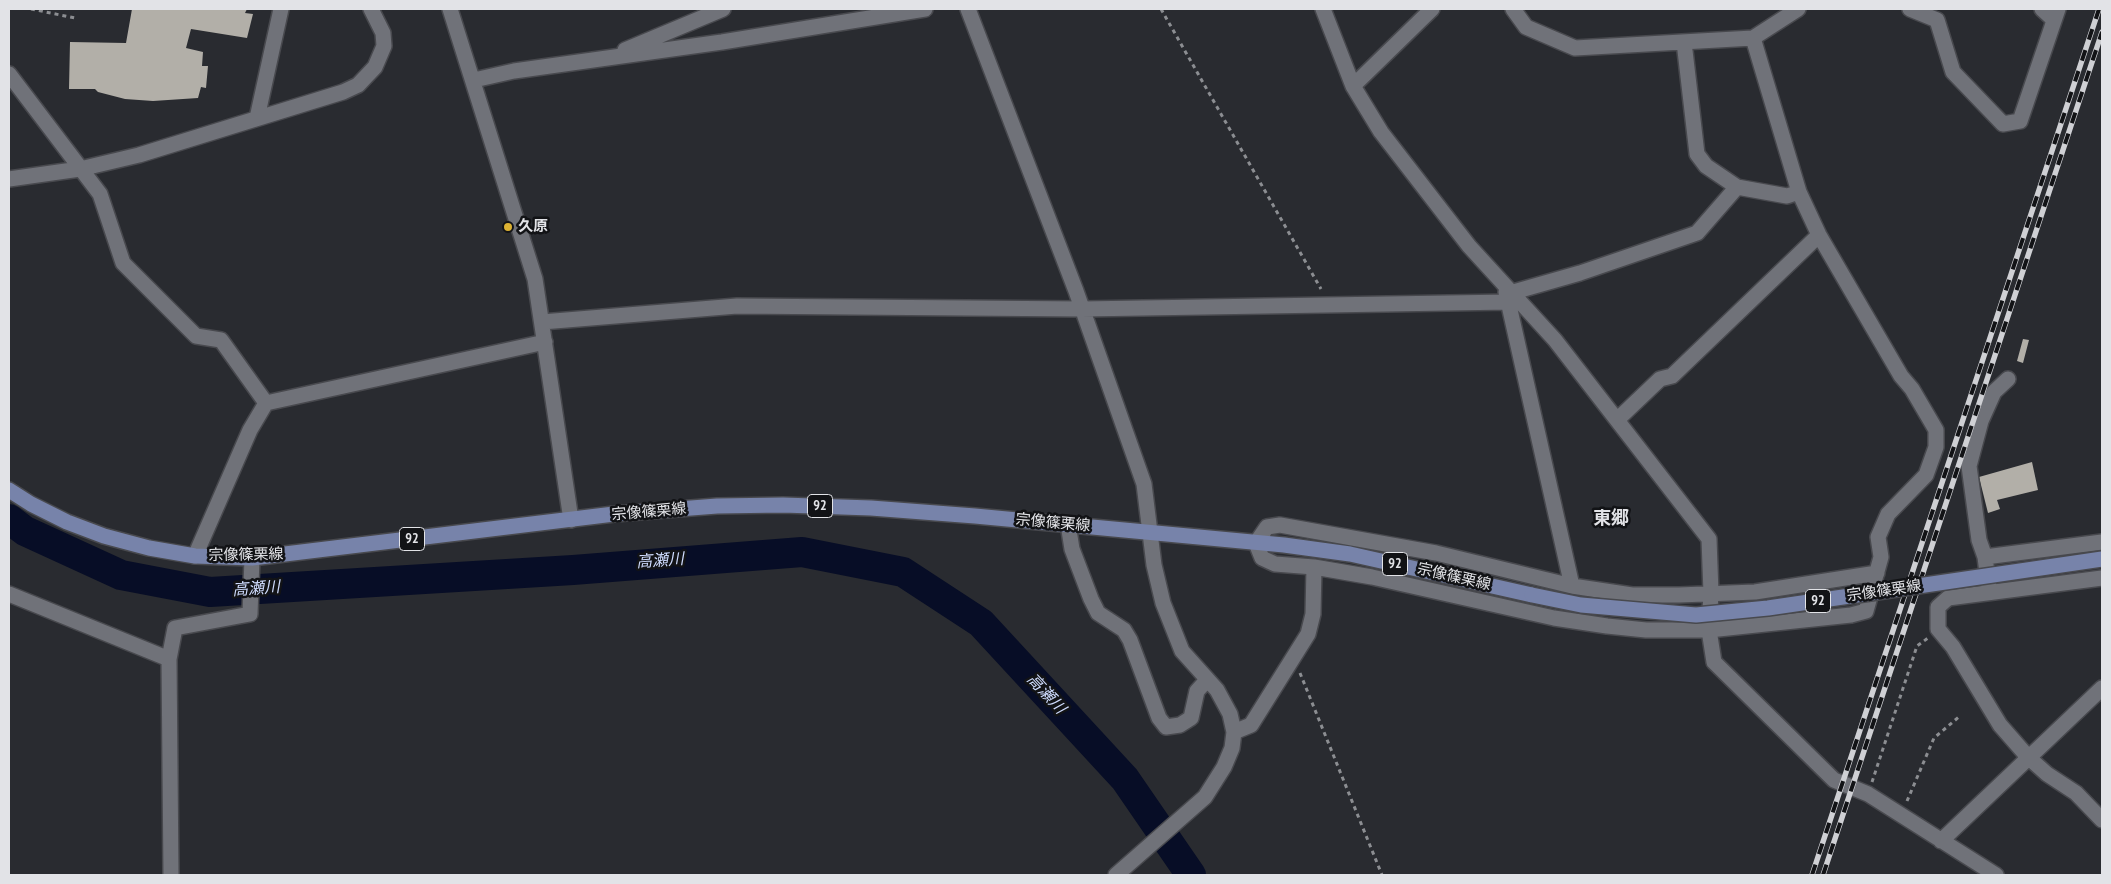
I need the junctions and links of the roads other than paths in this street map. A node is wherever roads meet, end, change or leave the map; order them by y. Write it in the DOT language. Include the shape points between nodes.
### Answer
graph roads {
  1 [pos="280,9"];
  2 [pos="371,9"];
  3 [pos="450,9"];
  4 [pos="723,9"];
  5 [pos="925,9"];
  6 [pos="968,9"];
  7 [pos="1323,9"];
  8 [pos="1432,9"];
  9 [pos="1513,9"];
  10 [pos="1798,9"];
  11 [pos="1910,9"];
  12 [pos="2042,9"];
  13 [pos="2056,15"];
  14 [pos="1753,38"];
  15 [pos="1684,42"];
  16 [pos="606,58"];
  17 [pos="9,74"];
  18 [pos="474,80"];
  19 [pos="1353,86"];
  20 [pos="257,118"];
  21 [pos="80,169"];
  22 [pos="9,179"];
  23 [pos="1737,187"];
  24 [pos="1799,192"];
  25 [pos="1819,235"];
  26 [pos="1508,294"];
  27 [pos="1082,309"];
  28 [pos="542,322"];
  29 [pos="545,342"];
  30 [pos="2008,379"];
  31 [pos="266,402"];
  32 [pos="1618,419"];
  33 [pos="9,490"];
  34 [pos="571,520"];
  35 [pos="1068,524"];
  36 [pos="1150,533"];
  37 [pos="2102,542"];
  38 [pos="1256,543"];
  39 [pos="196,556"];
  40 [pos="1985,557"];
  41 [pos="252,558"];
  42 [pos="2102,560"];
  43 [pos="1314,567"];
  44 [pos="1877,574"];
  45 [pos="2102,578"];
  46 [pos="1572,586"];
  47 [pos="1990,592"];
  48 [pos="1710,593"];
  49 [pos="9,594"];
  50 [pos="1708,630"];
  51 [pos="169,659"];
  52 [pos="1207,680"];
  53 [pos="2102,688"];
  54 [pos="1234,732"];
  55 [pos="2028,757"];
  56 [pos="2102,820"];
  57 [pos="1941,841"];
  58 [pos="171,875"];
  59 [pos="1116,875"];
  60 [pos="1996,875"];
  1 -- 20 [label="street"];
  2 -- 20 [label="street" via="383,33 384,46 380,59 367,77 342,92"];
  3 -- 18 [label="street"];
  4 -- 16 [label="street"];
  5 -- 16 [label="street"];
  6 -- 27 [label="street"];
  7 -- 19 [label="street"];
  8 -- 19 [label="street"];
  9 -- 15 [label="street" via="1526,27 1576,48"];
  10 -- 14 [label="street"];
  11 -- 13 [label="street" via="1936,20 1953,72 2003,124 2020,121"];
  12 -- 13 [label="street"];
  14 -- 15 [label="street"];
  14 -- 24 [label="street"];
  15 -- 23 [label="street" via="1697,154 1706,166"];
  16 -- 18 [label="street"];
  17 -- 21 [label="street"];
  18 -- 28 [label="street" via="535,278"];
  19 -- 26 [label="street" via="1381,132"];
  20 -- 21 [label="street" via="139,155"];
  21 -- 22 [label="street"];
  21 -- 31 [label="street" via="100,194 123,263 196,336 221,340"];
  23 -- 24 [label="street" via="1787,196"];
  23 -- 26 [label="street" via="1697,233"];
  24 -- 25 [label="street"];
  25 -- 32 [label="street" via="1672,376 1660,379"];
  25 -- 44 [label="street" via="1900,376 1912,389 1936,430 1936,447 1926,475 1888,514 1878,537 1882,557"];
  26 -- 27 [label="street" via="1330,305"];
  26 -- 32 [label="street" via="1555,340"];
  26 -- 46 [label="street"];
  27 -- 28 [label="street" via="737,306"];
  27 -- 36 [label="street" via="1144,484"];
  28 -- 29 [label="street"];
  29 -- 31 [label="street"];
  29 -- 34 [label="street"];
  30 -- 40 [label="street" via="1994,392 1981,421 1969,466 1979,540"];
  31 -- 39 [label="street" via="250,430"];
  32 -- 48 [label="street" via="1709,539"];
  33 -- 39 [label="main road, 宗像篠栗線 / 92" via="40,509 104,536"];
  34 -- 35 [label="main road, 宗像篠栗線 / 92" via="717,506 783,505 870,508"];
  34 -- 41 [label="main road, 宗像篠栗線 / 92"];
  35 -- 36 [label="main road, 宗像篠栗線 / 92"];
  35 -- 52 [label="street" via="1072,548 1098,614 1124,630 1159,718 1166,727 1180,725 1191,718 1198,691"];
  36 -- 38 [label="main road, 宗像篠栗線 / 92"];
  36 -- 52 [label="street" via="1163,603 1182,651"];
  37 -- 40 [label="street"];
  38 -- 42 [label="main road, 宗像篠栗線 / 92, bridge" via="1350,554 1581,605 1696,614 1768,608"];
  38 -- 43 [label="street" via="1262,558 1275,564"];
  38 -- 46 [label="street" via="1267,527 1280,525 1436,553"];
  39 -- 41 [label="main road, 宗像篠栗線 / 92"];
  40 -- 47 [label="street"];
  41 -- 51 [label="street" via="250,614 174,628"];
  43 -- 50 [label="street" via="1554,618 1646,630"];
  43 -- 54 [label="street" via="1313,614 1308,634 1251,725"];
  44 -- 48 [label="street" via="1755,592"];
  44 -- 50 [label="street" via="1866,611"];
  45 -- 47 [label="street"];
  46 -- 48 [label="street" via="1632,594 1679,596"];
  47 -- 55 [label="street" via="1948,598 1938,607 1938,629 1953,647 2000,725"];
  48 -- 50 [label="street"];
  49 -- 51 [label="street"];
  50 -- 57 [label="street" via="1714,662 1834,780 1868,794"];
  51 -- 58 [label="street"];
  52 -- 54 [label="street" via="1217,690 1230,714"];
  53 -- 55 [label="street"];
  54 -- 59 [label="street" via="1224,767 1206,797"];
  55 -- 56 [label="street" via="2076,793"];
  55 -- 57 [label="street"];
  57 -- 60 [label="street"];
}
